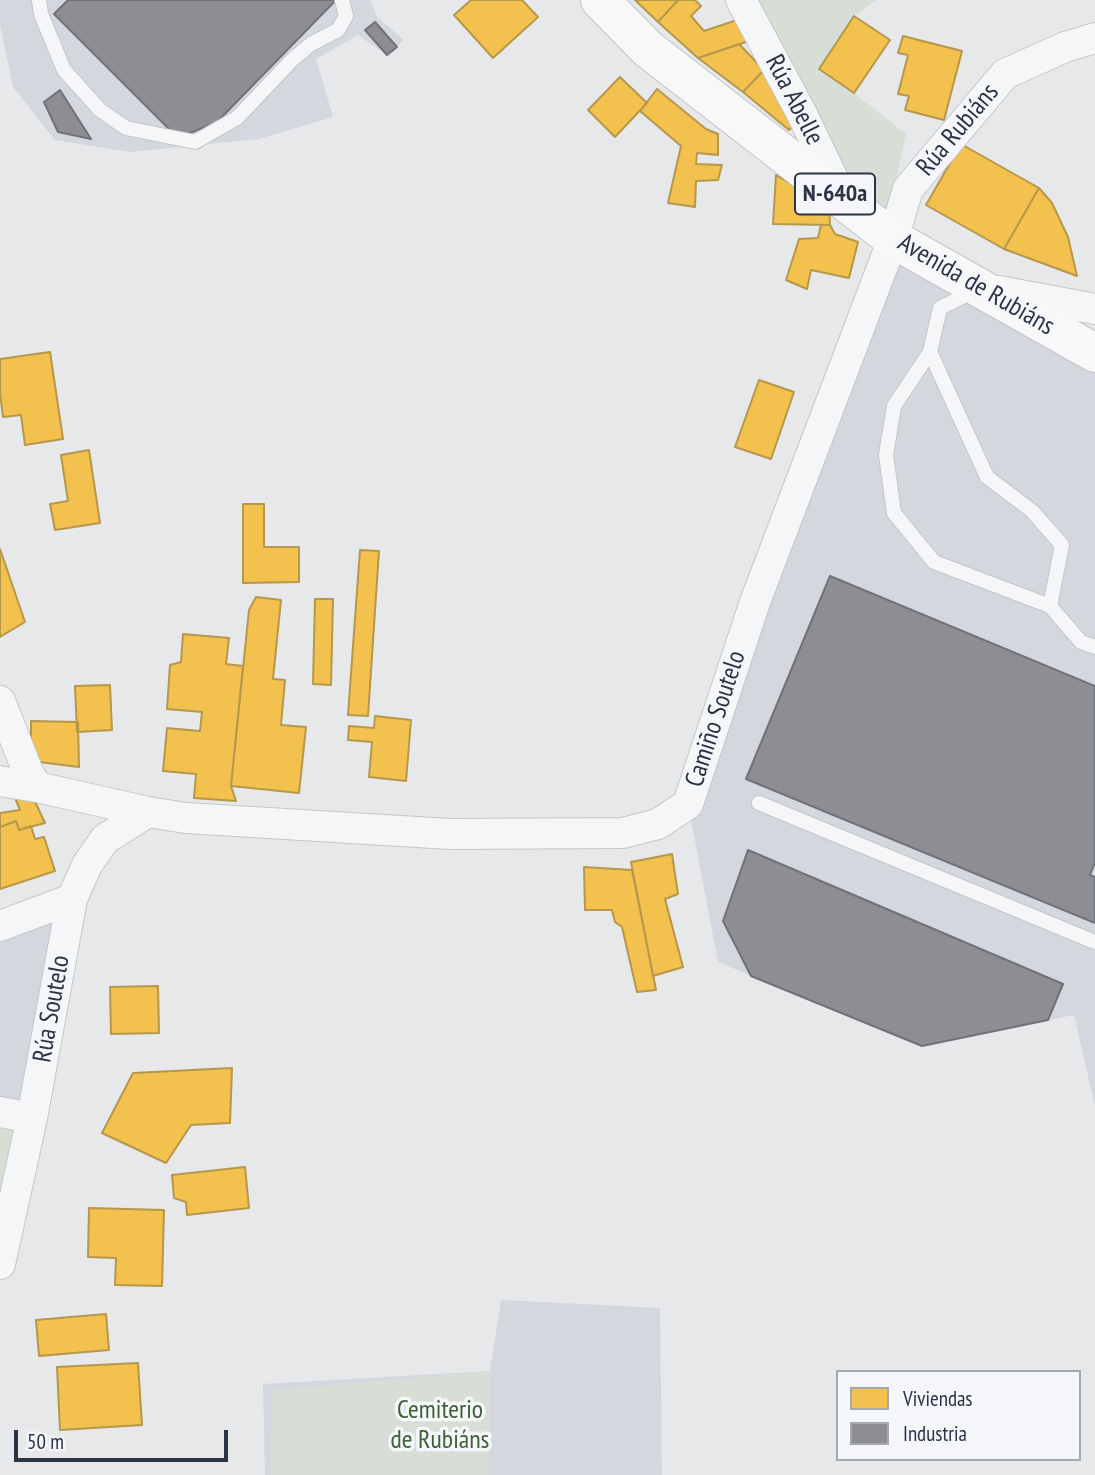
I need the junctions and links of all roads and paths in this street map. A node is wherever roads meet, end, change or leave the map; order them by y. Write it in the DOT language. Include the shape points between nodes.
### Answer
graph roads {
  1 [pos="39,0"];
  2 [pos="342,0"];
  3 [pos="600,0"];
  4 [pos="741,0"];
  5 [pos="1095,37"];
  6 [pos="844,201"];
  7 [pos="893,239"];
  8 [pos="981,288"];
  9 [pos="1095,309"];
  10 [pos="930,352"];
  11 [pos="1095,353"];
  12 [pos="1050,606"];
  13 [pos="1095,647"];
  14 [pos="0,701"];
  15 [pos="0,782"];
  16 [pos="37,787"];
  17 [pos="759,803"];
  18 [pos="148,812"];
  19 [pos="72,899"];
  20 [pos="0,926"];
  21 [pos="1095,942"];
  22 [pos="0,1112"];
  23 [pos="32,1118"];
  24 [pos="0,1264"];
  1 -- 2 [label="lane" via="40,14 64,70 100,110 126,128 195,142 237,118 292,60 338,30 345,16"];
  3 -- 6 [label="main road, Avenida de Rubiáns / N-640a" via="648,49"];
  4 -- 6 [label="street, Rúa Abelle"];
  5 -- 7 [label="street, Rúa Rubiáns" via="1004,74 908,189"];
  6 -- 7 [label="main road, Avenida de Rubiáns / N-640a"];
  7 -- 8 [label="main road, Avenida de Rubiáns / N-640a"];
  7 -- 18 [label="street, Camiño Soutelo" via="755,602 688,804 658,824 623,833 450,834"];
  8 -- 9 [label="street"];
  8 -- 10 [label="lane" via="940,308"];
  8 -- 11 [label="main road, Avenida de Rubiáns / N-640a"];
  10 -- 12 [label="lane" via="986,477 1032,511 1062,545"];
  10 -- 12 [label="lane" via="894,407 886,454 894,513 934,562"];
  12 -- 13 [label="lane" via="1081,642"];
  14 -- 16 [label="street"];
  15 -- 16 [label="street"];
  16 -- 18 [label="street"];
  17 -- 21 [label="lane"];
  18 -- 19 [label="street, Rúa Soutelo" via="105,839 87,864"];
  19 -- 20 [label="street"];
  19 -- 23 [label="street, Rúa Soutelo"];
  22 -- 23 [label="street"];
  23 -- 24 [label="street, Rúa Soutelo"];
}
